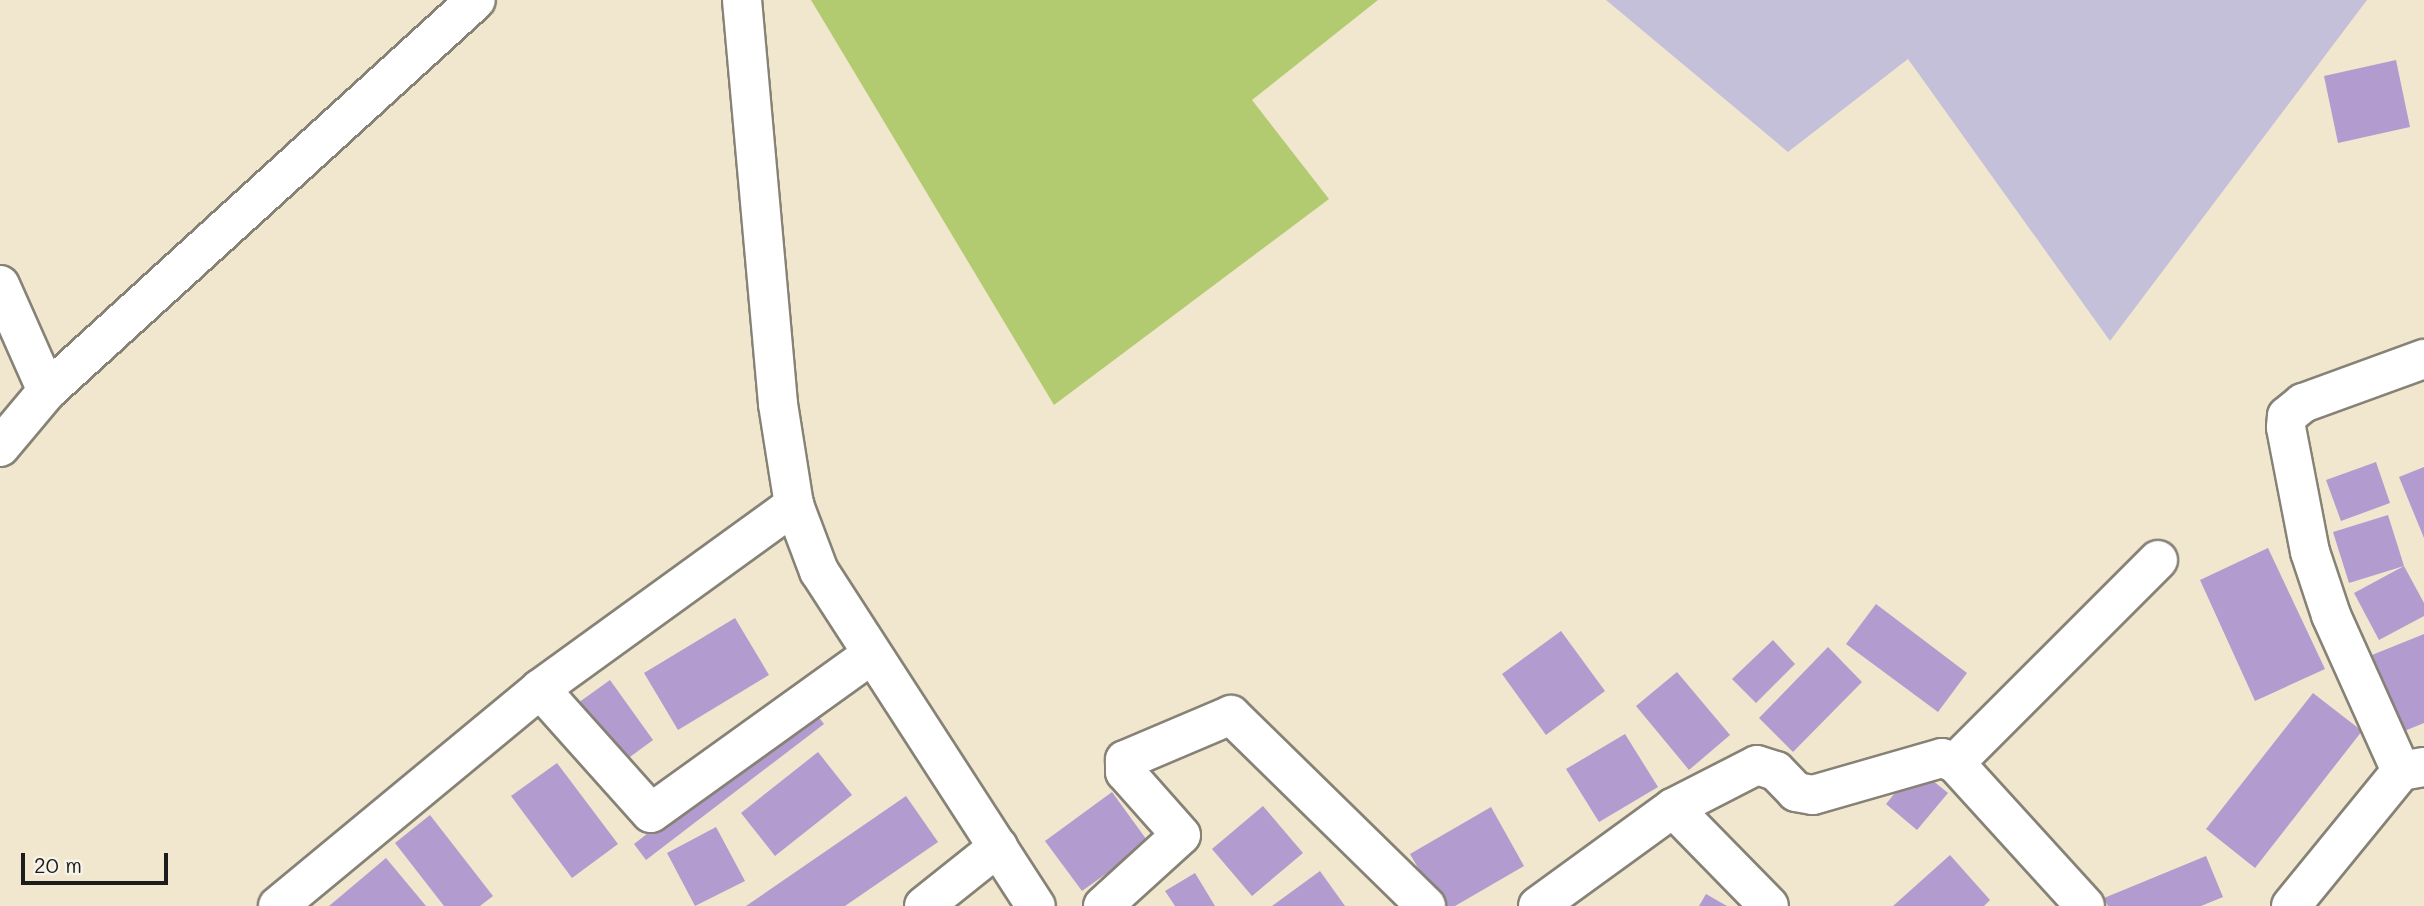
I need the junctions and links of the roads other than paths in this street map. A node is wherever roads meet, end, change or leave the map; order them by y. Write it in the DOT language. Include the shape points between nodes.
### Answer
graph roads {
  1 [pos="476,0"];
  2 [pos="742,0"];
  3 [pos="0,285"];
  4 [pos="2424,359"];
  5 [pos="47,391"];
  6 [pos="0,447"];
  7 [pos="794,505"];
  8 [pos="2158,560"];
  9 [pos="872,654"];
  10 [pos="540,689"];
  11 [pos="1955,763"];
  12 [pos="2412,769"];
  13 [pos="1673,808"];
  14 [pos="998,846"];
  15 [pos="278,906"];
  16 [pos="924,906"];
  17 [pos="1036,906"];
  18 [pos="1103,906"];
  19 [pos="1426,906"];
  20 [pos="1538,906"];
  21 [pos="1769,906"];
  22 [pos="2085,906"];
  23 [pos="2291,906"];
  1 -- 5 [label="street"];
  2 -- 7 [label="street" via="778,404"];
  3 -- 5 [label="street"];
  4 -- 12 [label="street" via="2303,403 2287,416 2286,427 2310,552 2331,615"];
  5 -- 6 [label="street"];
  7 -- 9 [label="street" via="819,571"];
  7 -- 10 [label="street"];
  8 -- 11 [label="street"];
  9 -- 10 [label="street" via="650,813"];
  9 -- 14 [label="street"];
  10 -- 15 [label="street"];
  11 -- 13 [label="street" via="1942,758 1813,795 1796,792 1776,771 1757,765"];
  11 -- 22 [label="street"];
  12 -- 23 [label="street"];
  13 -- 20 [label="street"];
  13 -- 21 [label="street"];
  14 -- 16 [label="street"];
  14 -- 17 [label="street"];
  18 -- 19 [label="street" via="1181,835 1125,772 1125,760 1231,715"];
}
